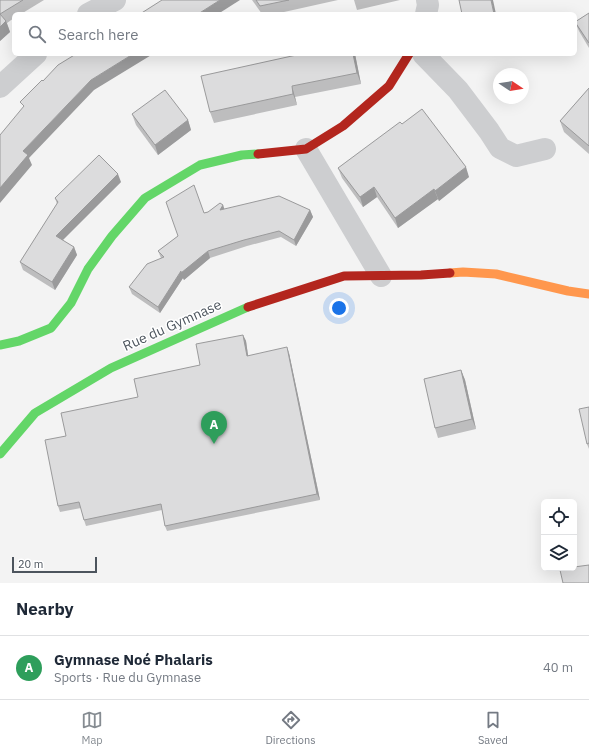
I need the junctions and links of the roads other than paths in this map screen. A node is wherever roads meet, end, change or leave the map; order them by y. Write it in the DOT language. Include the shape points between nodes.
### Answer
graph roads {
  1 [pos="115,0"];
  2 [pos="427,0"];
  3 [pos="92,12"];
  4 [pos="426,12"];
  5 [pos="34,56"];
  6 [pos="408,56"];
  7 [pos="425,56"];
  8 [pos="0,87"];
  9 [pos="306,149"];
  10 [pos="545,149"];
  11 [pos="381,276"];
  12 [pos="589,294"];
  13 [pos="0,345"];
  14 [pos="0,454"];
  1 -- 3 [label="street"];
  2 -- 4 [label="street"];
  5 -- 8 [label="street"];
  6 -- 9 [label="street" via="389,86 343,126"];
  7 -- 10 [label="street" via="458,90 500,148 516,156"];
  9 -- 11 [label="street"];
  9 -- 13 [label="street" via="242,155 200,165 145,198 88,269 71,303 51,328 19,341"];
  11 -- 12 [label="street, Rue du Gymnase" via="463,272 496,274"];
  11 -- 14 [label="street, Rue du Gymnase" via="344,276 251,306 111,368 35,413"];
}
